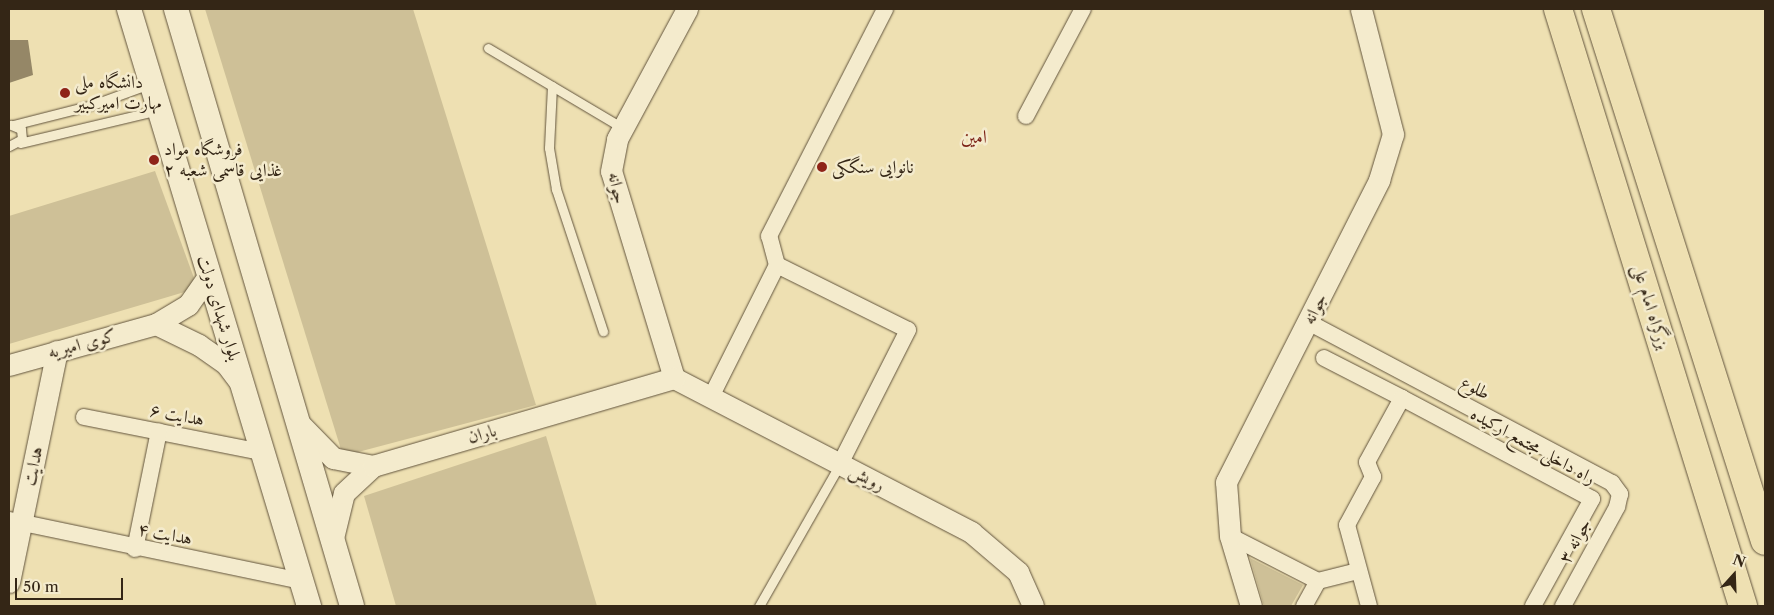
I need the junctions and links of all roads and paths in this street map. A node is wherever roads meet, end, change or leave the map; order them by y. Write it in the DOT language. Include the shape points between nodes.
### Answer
graph roads {
  1 [pos="129,9"];
  2 [pos="176,9"];
  3 [pos="687,9"];
  4 [pos="885,9"];
  5 [pos="1083,9"];
  6 [pos="1361,9"];
  7 [pos="1596,9"];
  8 [pos="1558,10"];
  9 [pos="488,48"];
  10 [pos="152,83"];
  11 [pos="552,86"];
  12 [pos="160,110"];
  13 [pos="1026,116"];
  14 [pos="11,125"];
  15 [pos="623,128"];
  16 [pos="20,143"];
  17 [pos="9,146"];
  18 [pos="777,265"];
  19 [pos="208,276"];
  20 [pos="1308,322"];
  21 [pos="156,324"];
  22 [pos="603,331"];
  23 [pos="57,351"];
  24 [pos="1324,358"];
  25 [pos="9,365"];
  26 [pos="674,378"];
  27 [pos="243,387"];
  28 [pos="711,397"];
  29 [pos="1402,398"];
  30 [pos="84,417"];
  31 [pos="299,423"];
  32 [pos="159,431"];
  33 [pos="261,452"];
  34 [pos="840,464"];
  35 [pos="372,466"];
  36 [pos="1620,494"];
  37 [pos="15,521"];
  38 [pos="1230,536"];
  39 [pos="333,538"];
  40 [pos="1765,541"];
  41 [pos="135,549"];
  42 [pos="1358,571"];
  43 [pos="302,581"];
  44 [pos="1318,581"];
  45 [pos="9,582"];
  46 [pos="1030,604"];
  47 [pos="309,606"];
  48 [pos="352,606"];
  49 [pos="759,606"];
  50 [pos="1251,606"];
  51 [pos="1304,606"];
  52 [pos="1370,606"];
  53 [pos="1533,606"];
  54 [pos="1563,606"];
  55 [pos="1743,606"];
  1 -- 10 [label="main road, بلوار شهدای دولت"];
  2 -- 31 [label="main road"];
  3 -- 15 [label="street, جوانه"];
  4 -- 18 [label="street" via="769,236"];
  5 -- 13 [label="street"];
  6 -- 20 [label="street, جوانه" via="1393,134 1380,180"];
  7 -- 40 [label="highway"];
  8 -- 55 [label="highway, بزرگراه امام علی"];
  9 -- 11 [label="lane"];
  10 -- 12 [label="main road, بلوار شهدای دولت"];
  10 -- 14 [label="lane" via="92,105"];
  11 -- 15 [label="lane"];
  11 -- 22 [label="lane" via="549,148 556,189"];
  12 -- 16 [label="lane"];
  12 -- 19 [label="main road, بلوار شهدای دولت"];
  14 -- 16 [label="lane" via="23,134"];
  15 -- 26 [label="street, جوانه" via="612,153 614,186"];
  16 -- 17 [label="lane"];
  18 -- 28 [label="street"];
  18 -- 34 [label="street" via="908,330"];
  19 -- 21 [label="street, کوی امیریه" via="188,305"];
  19 -- 27 [label="main road, بلوار شهدای دولت"];
  20 -- 36 [label="street, طلوع" via="1612,483"];
  20 -- 38 [label="street, جوانه" via="1226,482"];
  21 -- 23 [label="street, کوی امیریه"];
  21 -- 27 [label="street" via="219,360"];
  23 -- 25 [label="street, کوی امیریه"];
  23 -- 37 [label="street, هدایت"];
  24 -- 29 [label="street, راه داخلی مجتمع ارکیده"];
  26 -- 28 [label="street, رویش"];
  26 -- 35 [label="street, باران"];
  27 -- 33 [label="main road, بلوار شهدای دولت"];
  28 -- 34 [label="street, رویش"];
  29 -- 42 [label="street" via="1367,462 1373,477 1347,525"];
  29 -- 53 [label="street, راه داخلی مجتمع ارکیده" via="1592,499"];
  30 -- 32 [label="street, هدایت ۶"];
  31 -- 35 [label="street" via="334,458"];
  31 -- 39 [label="main road"];
  32 -- 33 [label="street, هدایت ۶"];
  32 -- 41 [label="street"];
  33 -- 43 [label="main road, بلوار شهدای دولت"];
  34 -- 46 [label="street, رویش" via="970,532 1018,572"];
  34 -- 49 [label="lane"];
  35 -- 39 [label="street, باران" via="344,493"];
  36 -- 54 [label="street, جوانه ۳"];
  37 -- 41 [label="street, هدایت ۴"];
  37 -- 45 [label="street, هدایت"];
  38 -- 44 [label="street"];
  38 -- 50 [label="street, جوانه"];
  39 -- 48 [label="main road"];
  41 -- 43 [label="street, هدایت ۴"];
  42 -- 44 [label="street"];
  42 -- 52 [label="street"];
  43 -- 47 [label="main road, بلوار شهدای دولت"];
  44 -- 51 [label="street"];
}
